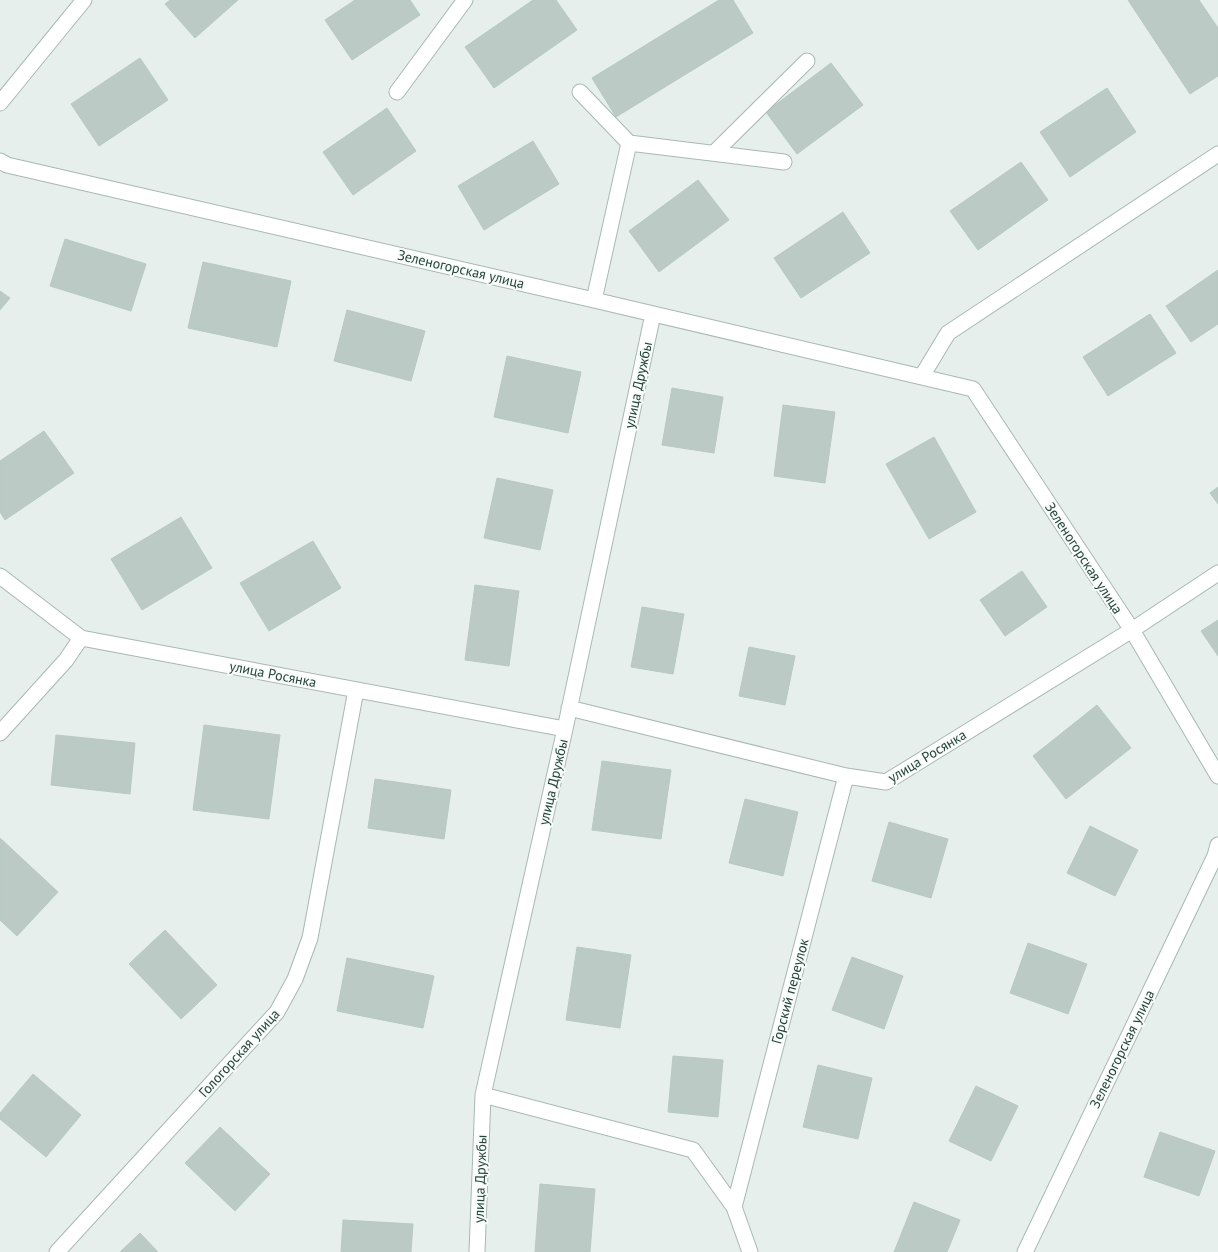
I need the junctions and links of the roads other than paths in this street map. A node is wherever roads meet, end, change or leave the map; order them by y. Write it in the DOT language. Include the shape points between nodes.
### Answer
graph roads {
  1 [pos="84,0"];
  2 [pos="465,0"];
  3 [pos="807,61"];
  4 [pos="397,92"];
  5 [pos="580,92"];
  6 [pos="0,103"];
  7 [pos="629,142"];
  8 [pos="714,153"];
  9 [pos="1218,154"];
  10 [pos="0,161"];
  11 [pos="784,162"];
  12 [pos="594,300"];
  13 [pos="653,314"];
  14 [pos="922,376"];
  15 [pos="1218,573"];
  16 [pos="0,576"];
  17 [pos="1132,630"];
  18 [pos="81,638"];
  19 [pos="356,690"];
  20 [pos="570,708"];
  21 [pos="565,728"];
  22 [pos="0,734"];
  23 [pos="846,776"];
  24 [pos="1218,776"];
  25 [pos="1218,845"];
  26 [pos="483,1095"];
  27 [pos="734,1207"];
  28 [pos="57,1252"];
  29 [pos="477,1252"];
  30 [pos="750,1252"];
  31 [pos="1025,1252"];
  1 -- 6 [label="street"];
  2 -- 4 [label="street"];
  3 -- 8 [label="street"];
  5 -- 7 [label="street"];
  7 -- 8 [label="street"];
  7 -- 12 [label="street"];
  8 -- 11 [label="street"];
  9 -- 14 [label="street" via="948,333"];
  10 -- 12 [label="street, Зеленогорская улица" via="36,172"];
  12 -- 13 [label="street, Зеленогорская улица"];
  13 -- 14 [label="street, Зеленогорская улица"];
  13 -- 20 [label="street, улица Дружбы"];
  14 -- 17 [label="street, Зеленогорская улица" via="973,389"];
  15 -- 17 [label="street, улица Росянка"];
  16 -- 18 [label="street, улица Росянка"];
  17 -- 23 [label="street, улица Росянка" via="886,782"];
  17 -- 24 [label="street, Зеленогорская улица"];
  18 -- 19 [label="street, улица Росянка"];
  18 -- 22 [label="street" via="66,660"];
  19 -- 21 [label="street, улица Росянка"];
  19 -- 28 [label="street, Гологорская улица" via="310,938 295,979 277,1012"];
  20 -- 21 [label="street, улица Дружбы"];
  20 -- 23 [label="street, улица Росянка"];
  21 -- 26 [label="street, улица Дружбы"];
  23 -- 27 [label="street, Горский переулок"];
  25 -- 31 [label="street, Зеленогорская улица"];
  26 -- 27 [label="street" via="693,1150"];
  26 -- 29 [label="street, улица Дружбы"];
  27 -- 30 [label="street"];
}
